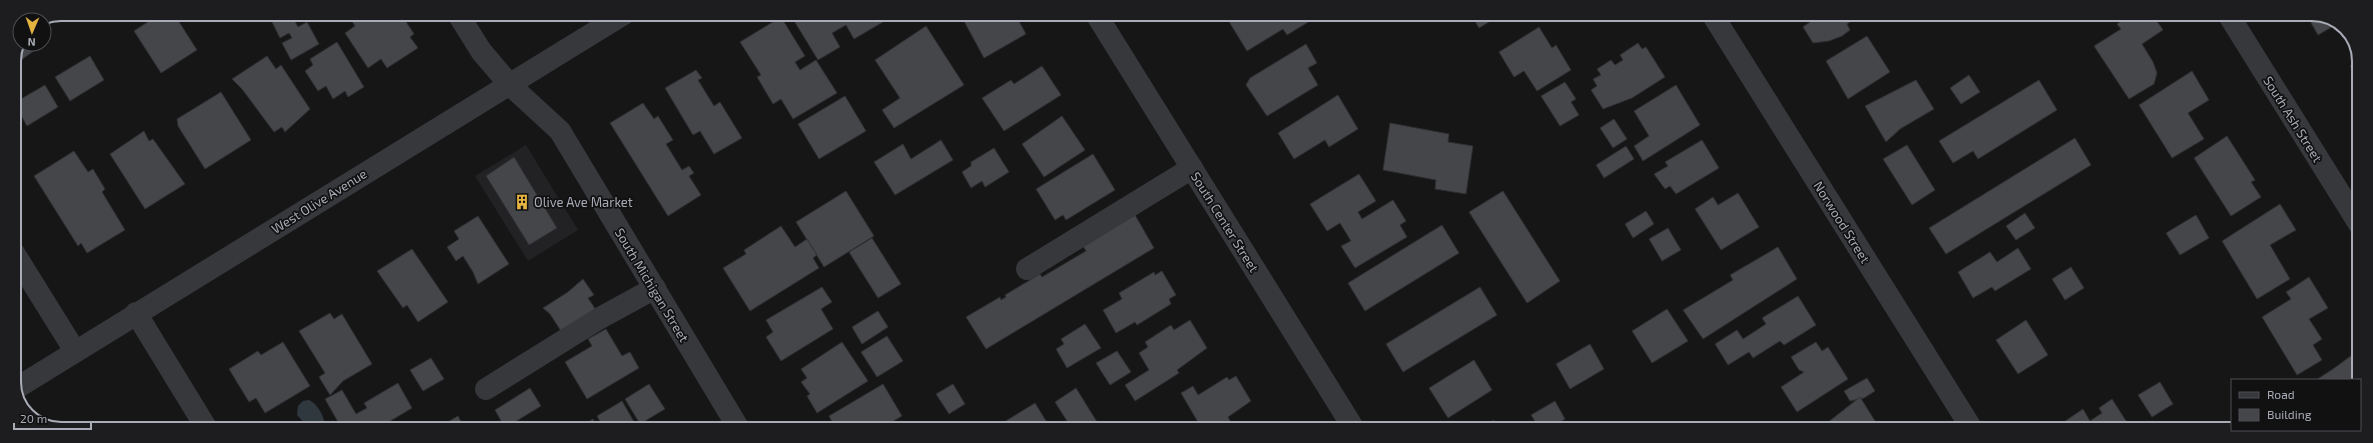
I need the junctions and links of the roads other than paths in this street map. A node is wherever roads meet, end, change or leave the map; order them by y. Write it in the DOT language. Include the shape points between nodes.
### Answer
graph roads {
  1 [pos="462,21"];
  2 [pos="613,21"];
  3 [pos="1100,21"];
  4 [pos="1716,21"];
  5 [pos="2232,21"];
  6 [pos="510,85"];
  7 [pos="1192,168"];
  8 [pos="2352,213"];
  9 [pos="21,264"];
  10 [pos="1027,269"];
  11 [pos="655,288"];
  12 [pos="136,313"];
  13 [pos="75,351"];
  14 [pos="21,385"];
  15 [pos="486,389"];
  16 [pos="203,422"];
  17 [pos="735,422"];
  18 [pos="1350,422"];
  19 [pos="1968,422"];
  1 -- 6 [label="street, South Michigan Street" via="481,51"];
  2 -- 6 [label="street, West Olive Avenue"];
  3 -- 7 [label="street, South Center Street"];
  4 -- 19 [label="street, Norwood Street"];
  5 -- 8 [label="street, South Ash Street"];
  6 -- 11 [label="street, South Michigan Street" via="560,130"];
  6 -- 12 [label="street, West Olive Avenue"];
  7 -- 10 [label="street"];
  7 -- 18 [label="street, South Center Street"];
  9 -- 13 [label="street"];
  11 -- 15 [label="street" via="600,318"];
  11 -- 17 [label="street, South Michigan Street"];
  12 -- 13 [label="street, West Olive Avenue"];
  12 -- 16 [label="street"];
  13 -- 14 [label="street, West Olive Avenue"];
}
